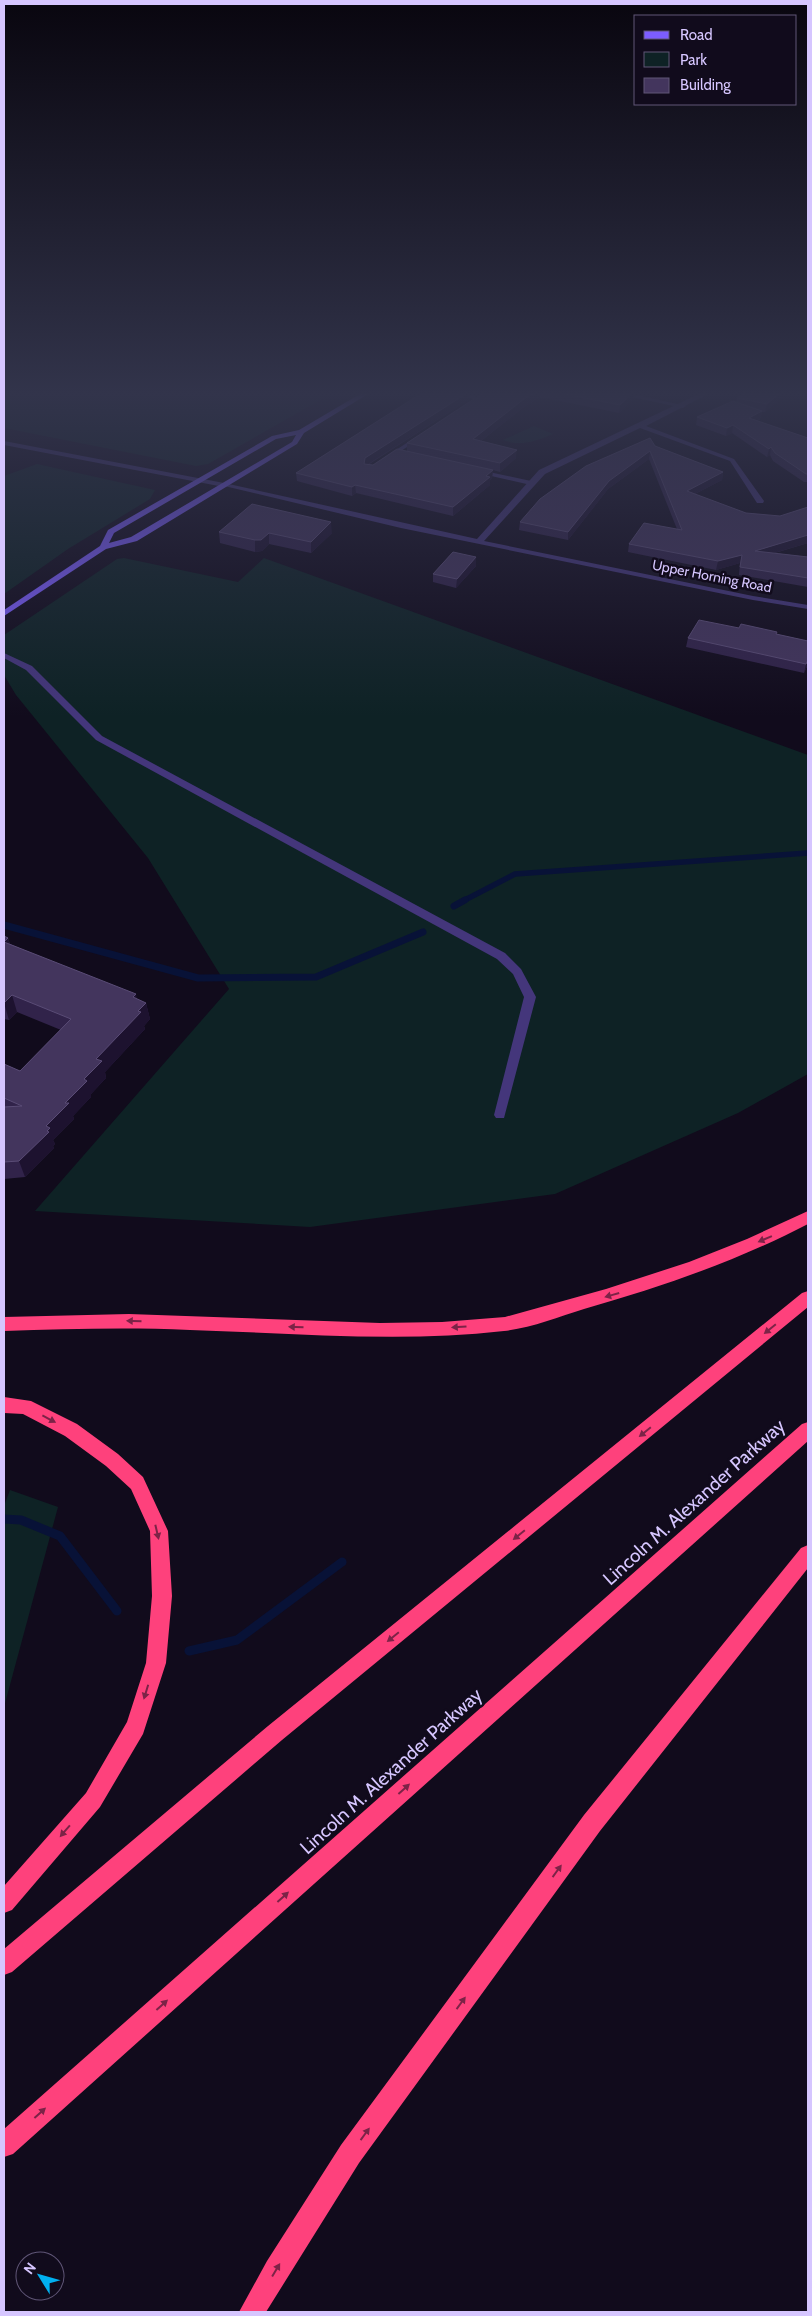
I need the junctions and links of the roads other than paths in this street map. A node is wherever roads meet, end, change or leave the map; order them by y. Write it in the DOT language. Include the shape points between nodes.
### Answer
graph roads {
  1 [pos="167,499"];
  2 [pos="201,499"];
  3 [pos="287,499"];
  4 [pos="517,499"];
  5 [pos="479,542"];
  6 [pos="103,547"];
  7 [pos="808,607"];
  8 [pos="4,614"];
  9 [pos="4,655"];
  10 [pos="500,1115"];
  11 [pos="808,1217"];
  12 [pos="808,1298"];
  13 [pos="4,1324"];
  14 [pos="4,1405"];
  15 [pos="808,1430"];
  16 [pos="808,1554"];
  17 [pos="4,1902"];
  18 [pos="4,1964"];
  19 [pos="4,2145"];
  20 [pos="252,2312"];
  1 -- 6 [label="main road" via="111,532"];
  2 -- 6 [label="main road" via="134,539"];
  3 -- 5 [label="street, Upper Horning Road"];
  4 -- 5 [label="street"];
  5 -- 7 [label="street, Upper Horning Road"];
  6 -- 8 [label="main road"];
  9 -- 10 [label="street" via="29,668 99,738 501,956 517,972 530,997"];
  11 -- 13 [label="highway, one-way" via="769,1238 646,1285 507,1324 385,1330 95,1320"];
  12 -- 18 [label="highway, one-way" via="275,1734"];
  14 -- 17 [label="highway, one-way" via="25,1406 70,1430 112,1460 137,1483 159,1531 162,1596 156,1663 136,1727 93,1800"];
  19 -- 15 [label="highway, Lincoln M. Alexander Parkway, one-way"];
  20 -- 16 [label="highway, one-way" via="350,2154 592,1823"];
}
